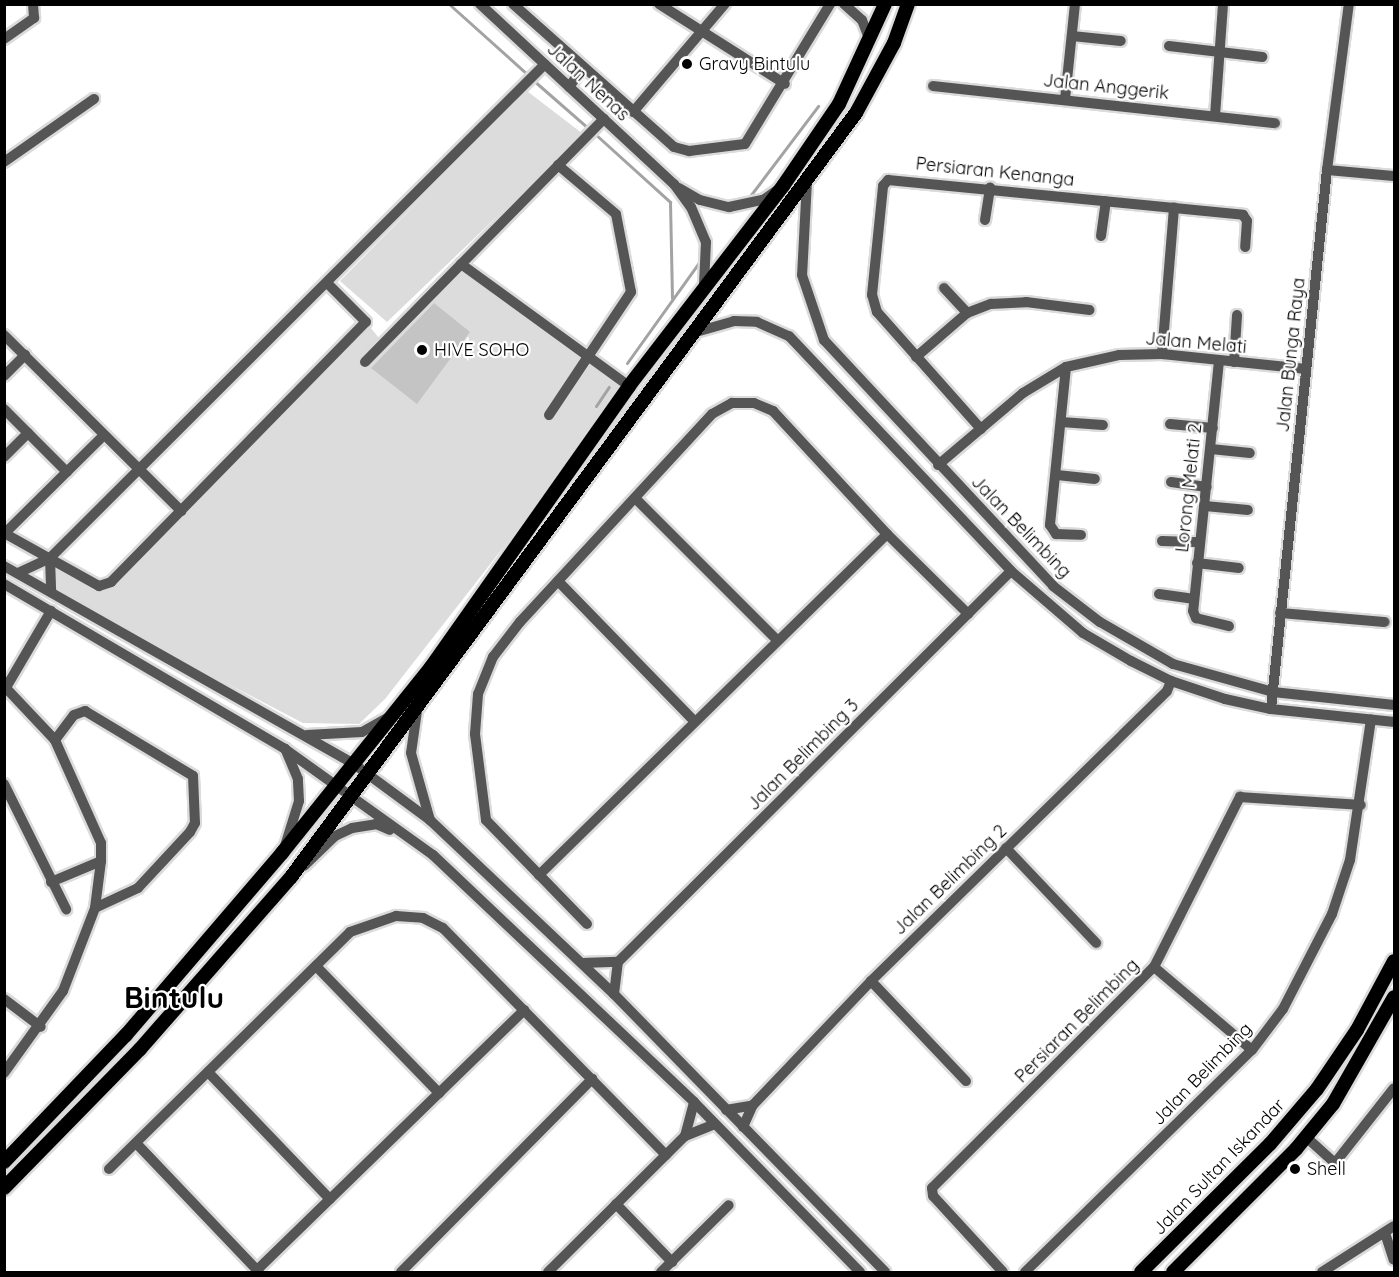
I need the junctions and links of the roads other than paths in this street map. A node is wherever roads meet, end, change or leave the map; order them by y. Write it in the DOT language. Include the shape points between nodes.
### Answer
graph roads {
  1 [pos="33,4"];
  2 [pos="480,4"];
  3 [pos="513,4"];
  4 [pos="659,4"];
  5 [pos="725,4"];
  6 [pos="830,4"];
  7 [pos="844,4"];
  8 [pos="885,4"];
  9 [pos="908,4"];
  10 [pos="1075,4"];
  11 [pos="1223,4"];
  12 [pos="1349,4"];
  13 [pos="699,31"];
  14 [pos="1072,36"];
  15 [pos="4,39"];
  16 [pos="870,41"];
  17 [pos="1121,41"];
  18 [pos="1169,46"];
  19 [pos="1218,51"];
  20 [pos="1262,57"];
  21 [pos="545,64"];
  22 [pos="583,68"];
  23 [pos="785,84"];
  24 [pos="933,86"];
  25 [pos="569,87"];
  26 [pos="94,99"];
  27 [pos="1065,99"];
  28 [pos="633,112"];
  29 [pos="1215,116"];
  30 [pos="603,119"];
  31 [pos="1275,123"];
  32 [pos="4,162"];
  33 [pos="558,165"];
  34 [pos="1327,170"];
  35 [pos="1395,176"];
  36 [pos="807,181"];
  37 [pos="674,184"];
  38 [pos="783,186"];
  39 [pos="990,187"];
  40 [pos="1106,201"];
  41 [pos="1174,207"];
  42 [pos="985,220"];
  43 [pos="1101,236"];
  44 [pos="1245,248"];
  45 [pos="460,264"];
  46 [pos="328,284"];
  47 [pos="704,285"];
  48 [pos="944,288"];
  49 [pos="1089,310"];
  50 [pos="967,313"];
  51 [pos="1237,315"];
  52 [pos="696,332"];
  53 [pos="4,335"];
  54 [pos="1162,354"];
  55 [pos="25,356"];
  56 [pos="589,357"];
  57 [pos="916,357"];
  58 [pos="1219,361"];
  59 [pos="365,362"];
  60 [pos="1234,362"];
  61 [pos="1066,368"];
  62 [pos="1306,369"];
  63 [pos="4,376"];
  64 [pos="629,386"];
  65 [pos="4,409"];
  66 [pos="549,415"];
  67 [pos="1062,422"];
  68 [pos="1170,424"];
  69 [pos="1103,425"];
  70 [pos="1213,428"];
  71 [pos="981,429"];
  72 [pos="28,433"];
  73 [pos="104,435"];
  74 [pos="1211,449"];
  75 [pos="1250,453"];
  76 [pos="4,457"];
  77 [pos="938,465"];
  78 [pos="139,470"];
  79 [pos="67,472"];
  80 [pos="1057,475"];
  81 [pos="1095,479"];
  82 [pos="1171,482"];
  83 [pos="1207,487"];
  84 [pos="635,498"];
  85 [pos="1205,506"];
  86 [pos="1248,510"];
  87 [pos="181,511"];
  88 [pos="5,533"];
  89 [pos="887,534"];
  90 [pos="1081,535"];
  91 [pos="1162,541"];
  92 [pos="1200,542"];
  93 [pos="50,558"];
  94 [pos="1197,563"];
  95 [pos="4,566"];
  96 [pos="1239,568"];
  97 [pos="1011,571"];
  98 [pos="18,573"];
  99 [pos="558,581"];
  100 [pos="4,584"];
  101 [pos="51,592"];
  102 [pos="1159,594"];
  103 [pos="1194,599"];
  104 [pos="51,611"];
  105 [pos="1280,613"];
  106 [pos="968,614"];
  107 [pos="1385,622"];
  108 [pos="1229,626"];
  109 [pos="776,639"];
  110 [pos="1171,681"];
  111 [pos="5,690"];
  112 [pos="1273,692"];
  113 [pos="1395,705"];
  114 [pos="1271,709"];
  115 [pos="399,710"];
  116 [pos="417,711"];
  117 [pos="1371,720"];
  118 [pos="694,722"];
  119 [pos="1395,722"];
  120 [pos="288,727"];
  121 [pos="55,740"];
  122 [pos="285,749"];
  123 [pos="354,764"];
  124 [pos="369,774"];
  125 [pos="4,784"];
  126 [pos="336,787"];
  127 [pos="351,798"];
  128 [pos="1361,805"];
  129 [pos="430,820"];
  130 [pos="407,837"];
  131 [pos="1006,848"];
  132 [pos="282,853"];
  133 [pos="101,861"];
  134 [pos="539,874"];
  135 [pos="291,877"];
  136 [pos="51,882"];
  137 [pos="95,908"];
  138 [pos="66,909"];
  139 [pos="587,924"];
  140 [pos="1096,944"];
  141 [pos="1395,960"];
  142 [pos="618,962"];
  143 [pos="582,963"];
  144 [pos="316,966"];
  145 [pos="1154,967"];
  146 [pos="871,981"];
  147 [pos="614,994"];
  148 [pos="1395,997"];
  149 [pos="4,999"];
  150 [pos="524,1010"];
  151 [pos="41,1027"];
  152 [pos="1252,1050"];
  153 [pos="208,1072"];
  154 [pos="4,1073"];
  155 [pos="592,1079"];
  156 [pos="966,1081"];
  157 [pos="1395,1089"];
  158 [pos="439,1093"];
  159 [pos="694,1102"];
  160 [pos="753,1105"];
  161 [pos="726,1110"];
  162 [pos="715,1124"];
  163 [pos="743,1127"];
  164 [pos="685,1136"];
  165 [pos="1306,1137"];
  166 [pos="136,1143"];
  167 [pos="666,1155"];
  168 [pos="4,1162"];
  169 [pos="109,1169"];
  170 [pos="4,1188"];
  171 [pos="330,1199"];
  172 [pos="616,1204"];
  173 [pos="729,1205"];
  174 [pos="1390,1230"];
  175 [pos="1395,1260"];
  176 [pos="672,1262"];
  177 [pos="258,1271"];
  178 [pos="855,1271"];
  179 [pos="401,1272"];
  180 [pos="548,1272"];
  181 [pos="661,1272"];
  182 [pos="885,1272"];
  183 [pos="1003,1272"];
  184 [pos="1025,1272"];
  185 [pos="1142,1272"];
  186 [pos="1173,1272"];
  187 [pos="1322,1272"];
  1 -- 15 [label="street" via="34,18"];
  2 -- 21 [label="street, Jalan Nenas"];
  3 -- 22 [label="street"];
  4 -- 13 [label="street"];
  5 -- 13 [label="street"];
  6 -- 23 [label="street"];
  7 -- 16 [label="street" via="862,20"];
  8 -- 16 [label="main road"];
  9 -- 36 [label="main road" via="894,43 856,113"];
  10 -- 14 [label="street"];
  11 -- 19 [label="street"];
  12 -- 34 [label="street, Jalan Bunga Raya"];
  13 -- 23 [label="street"];
  13 -- 28 [label="street"];
  14 -- 17 [label="street"];
  14 -- 27 [label="street"];
  16 -- 38 [label="main road" via="839,104"];
  18 -- 19 [label="street"];
  19 -- 20 [label="street"];
  19 -- 29 [label="street"];
  21 -- 25 [label="street, Jalan Nenas"];
  21 -- 46 [label="street"];
  22 -- 25 [label="street"];
  22 -- 28 [label="street"];
  23 -- 28 [label="street" via="740,147 681,150"];
  24 -- 27 [label="street, Jalan Anggerik"];
  25 -- 30 [label="street, Jalan Nenas"];
  26 -- 32 [label="street"];
  27 -- 29 [label="street, Jalan Anggerik"];
  29 -- 31 [label="street, Jalan Anggerik"];
  30 -- 33 [label="street"];
  30 -- 37 [label="street, Jalan Nenas"];
  33 -- 45 [label="street"];
  33 -- 56 [label="street" via="616,214 625,260 628,302"];
  34 -- 35 [label="street"];
  34 -- 62 [label="street, Jalan Bunga Raya"];
  36 -- 52 [label="main road"];
  36 -- 77 [label="street, Jalan Belimbing" via="802,275 824,340"];
  37 -- 38 [label="street, Jalan Nenas" via="700,200 729,207 763,200"];
  37 -- 47 [label="street, Jalan Nenas" via="701,222 708,265"];
  38 -- 47 [label="main road"];
  39 -- 40 [label="street, Persiaran Kenanga"];
  39 -- 42 [label="street"];
  39 -- 57 [label="street, Persiaran Kenanga" via="898,178 883,186 872,295 886,327"];
  40 -- 41 [label="street, Persiaran Kenanga"];
  40 -- 43 [label="street"];
  41 -- 44 [label="street, Persiaran Kenanga" via="1243,215"];
  41 -- 54 [label="street"];
  45 -- 56 [label="street"];
  45 -- 59 [label="street"];
  46 -- 78 [label="street"];
  46 -- 87 [label="street" via="366,322"];
  47 -- 64 [label="main road"];
  48 -- 50 [label="street"];
  49 -- 50 [label="street" via="1008,302"];
  50 -- 57 [label="street"];
  51 -- 60 [label="street"];
  52 -- 97 [label="street, Jalan Belimbing" via="734,321 757,322 789,336"];
  52 -- 116 [label="main road"];
  53 -- 55 [label="street"];
  54 -- 58 [label="street, Jalan Melati"];
  54 -- 61 [label="street, Jalan Melati" via="1119,355"];
  55 -- 63 [label="street"];
  55 -- 73 [label="street"];
  56 -- 64 [label="street"];
  56 -- 66 [label="street"];
  57 -- 71 [label="street, Persiaran Kenanga"];
  58 -- 60 [label="street, Jalan Melati"];
  58 -- 70 [label="street, Lorong Melati 2"];
  60 -- 62 [label="street, Jalan Melati"];
  61 -- 67 [label="street"];
  61 -- 71 [label="street, Jalan Melati" via="1023,393"];
  62 -- 105 [label="street, Jalan Bunga Raya"];
  64 -- 115 [label="main road"];
  65 -- 72 [label="street"];
  67 -- 69 [label="street"];
  67 -- 80 [label="street"];
  68 -- 70 [label="street"];
  70 -- 74 [label="street, Lorong Melati 2"];
  71 -- 77 [label="street, Jalan Melati"];
  72 -- 76 [label="street"];
  72 -- 79 [label="street"];
  73 -- 78 [label="street"];
  73 -- 79 [label="street"];
  74 -- 75 [label="street"];
  74 -- 83 [label="street, Lorong Melati 2"];
  77 -- 112 [label="street, Jalan Belimbing" via="1053,586 1100,622 1173,664"];
  78 -- 87 [label="street"];
  78 -- 93 [label="street"];
  79 -- 88 [label="street"];
  80 -- 81 [label="street"];
  80 -- 90 [label="street" via="1052,532"];
  82 -- 83 [label="street"];
  83 -- 85 [label="street, Lorong Melati 2"];
  84 -- 89 [label="street" via="712,414 732,403 754,403 773,411"];
  84 -- 99 [label="street"];
  84 -- 109 [label="street"];
  85 -- 86 [label="street"];
  85 -- 92 [label="street, Lorong Melati 2"];
  87 -- 93 [label="street" via="104,585"];
  88 -- 93 [label="street"];
  89 -- 106 [label="street"];
  89 -- 109 [label="street"];
  91 -- 92 [label="street"];
  92 -- 94 [label="street, Lorong Melati 2"];
  93 -- 98 [label="street"];
  93 -- 101 [label="street"];
  94 -- 96 [label="street"];
  94 -- 103 [label="street, Lorong Melati 2"];
  95 -- 98 [label="street"];
  97 -- 106 [label="street, Jalan Belimbing 3"];
  97 -- 110 [label="street, Jalan Belimbing" via="1083,633"];
  98 -- 101 [label="street"];
  99 -- 118 [label="street"];
  99 -- 134 [label="street" via="493,657 478,694 475,734 486,820"];
  100 -- 104 [label="street"];
  101 -- 120 [label="street"];
  102 -- 103 [label="street"];
  103 -- 108 [label="street, Lorong Melati 2" via="1196,618"];
  104 -- 111 [label="street"];
  104 -- 122 [label="street"];
  105 -- 107 [label="street"];
  105 -- 112 [label="street, Jalan Bunga Raya"];
  106 -- 142 [label="street, Jalan Belimbing 3"];
  109 -- 118 [label="street"];
  110 -- 114 [label="street, Jalan Belimbing"];
  110 -- 131 [label="street, Jalan Belimbing 2" via="1167,691"];
  111 -- 121 [label="street"];
  112 -- 113 [label="street, Jalan Belimbing"];
  112 -- 114 [label="street, Jalan Bunga Raya"];
  114 -- 117 [label="street, Jalan Belimbing"];
  115 -- 120 [label="street" via="362,732 335,737 309,736"];
  115 -- 123 [label="main road"];
  116 -- 124 [label="main road"];
  116 -- 129 [label="street" via="411,753"];
  117 -- 119 [label="street, Jalan Belimbing"];
  117 -- 128 [label="street, Jalan Belimbing"];
  118 -- 134 [label="street"];
  120 -- 123 [label="street"];
  121 -- 133 [label="street" via="101,843"];
  121 -- 137 [label="street" via="74,715 85,711 193,776 195,823 189,832 138,888"];
  122 -- 126 [label="street"];
  122 -- 132 [label="street" via="298,778 299,801"];
  123 -- 124 [label="street"];
  123 -- 126 [label="main road"];
  124 -- 127 [label="main road"];
  124 -- 129 [label="street"];
  125 -- 136 [label="street"];
  126 -- 127 [label="street"];
  126 -- 132 [label="main road"];
  127 -- 130 [label="street"];
  127 -- 135 [label="main road"];
  128 -- 145 [label="street, Persiaran Belimbing" via="1240,797"];
  128 -- 152 [label="street, Jalan Belimbing" via="1332,914 1283,1009"];
  129 -- 143 [label="street"];
  130 -- 135 [label="street" via="376,824 352,828 335,836"];
  130 -- 159 [label="street" via="433,855"];
  131 -- 140 [label="street"];
  131 -- 146 [label="street, Jalan Belimbing 2"];
  132 -- 168 [label="main road" via="126,1035"];
  133 -- 136 [label="street"];
  133 -- 137 [label="street"];
  134 -- 139 [label="street"];
  135 -- 170 [label="main road" via="140,1049"];
  136 -- 138 [label="street"];
  137 -- 151 [label="street" via="63,991"];
  141 -- 185 [label="main road, Jalan Sultan Iskandar" via="1357,1030 1317,1089 1270,1144"];
  142 -- 143 [label="street"];
  142 -- 147 [label="street"];
  143 -- 147 [label="street"];
  144 -- 150 [label="street" via="350,932 370,922 396,916 423,918 443,928"];
  144 -- 153 [label="street"];
  144 -- 158 [label="street"];
  145 -- 152 [label="street"];
  145 -- 183 [label="street, Persiaran Belimbing" via="932,1188 933,1196"];
  146 -- 156 [label="street"];
  146 -- 160 [label="street, Jalan Belimbing 2"];
  147 -- 161 [label="street"];
  148 -- 165 [label="main road" via="1333,1104"];
  149 -- 151 [label="street"];
  150 -- 155 [label="street"];
  150 -- 158 [label="street"];
  151 -- 154 [label="street"];
  152 -- 184 [label="street, Jalan Belimbing"];
  153 -- 166 [label="street"];
  153 -- 171 [label="street"];
  155 -- 167 [label="street"];
  155 -- 179 [label="street"];
  157 -- 165 [label="street" via="1335,1163"];
  158 -- 171 [label="street"];
  159 -- 162 [label="street"];
  159 -- 164 [label="street"];
  160 -- 161 [label="street"];
  160 -- 163 [label="street, Jalan Belimbing 2"];
  161 -- 163 [label="street"];
  162 -- 164 [label="street"];
  162 -- 178 [label="street"];
  163 -- 182 [label="street"];
  164 -- 167 [label="street"];
  165 -- 186 [label="main road"];
  166 -- 169 [label="street"];
  166 -- 177 [label="street"];
  167 -- 172 [label="street"];
  171 -- 177 [label="street"];
  172 -- 176 [label="street"];
  172 -- 180 [label="street"];
  173 -- 176 [label="street"];
  174 -- 175 [label="street"];
  174 -- 187 [label="street"];
  176 -- 181 [label="street"];
}
